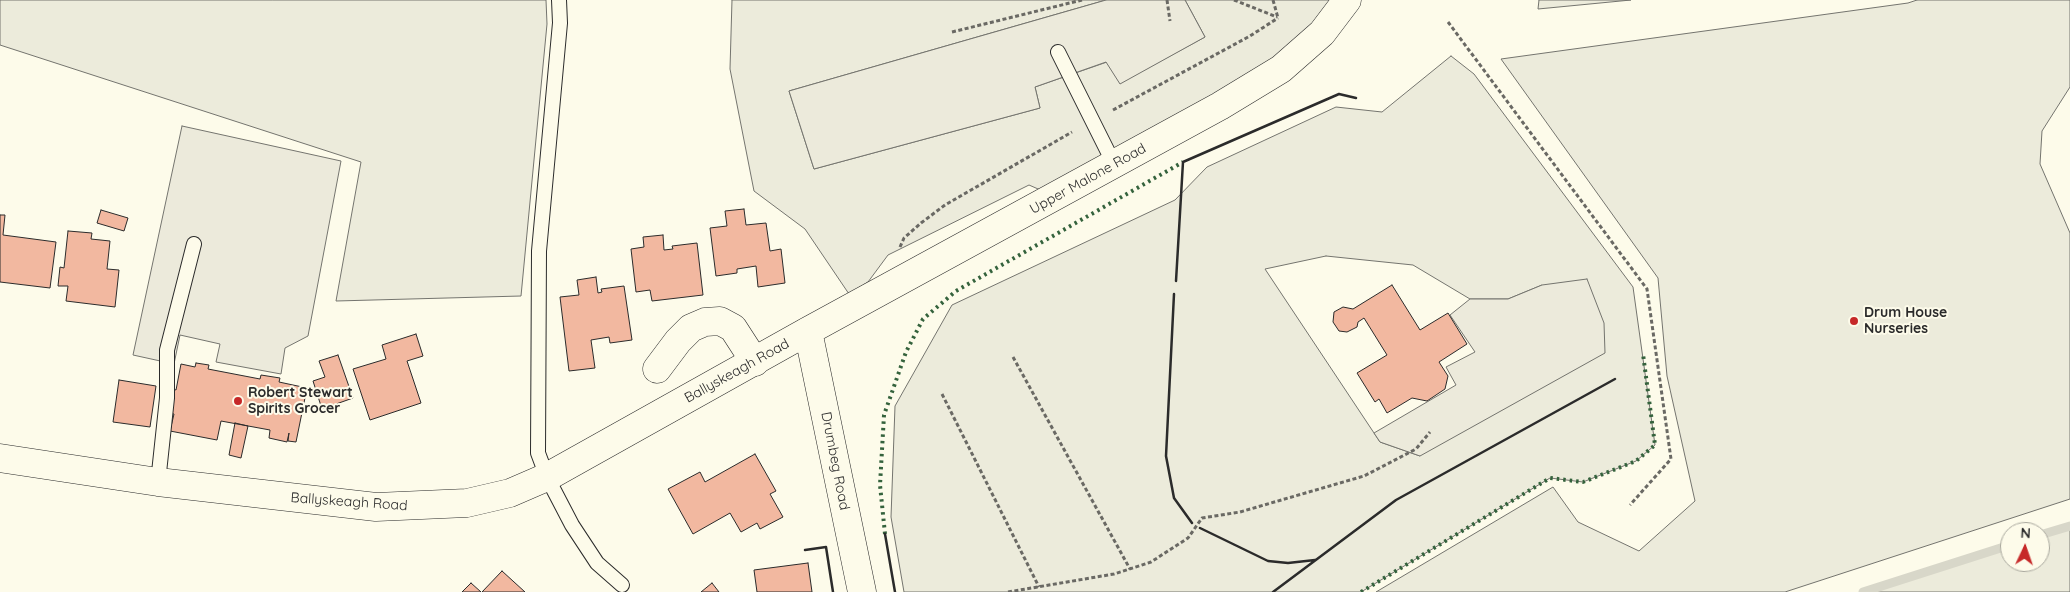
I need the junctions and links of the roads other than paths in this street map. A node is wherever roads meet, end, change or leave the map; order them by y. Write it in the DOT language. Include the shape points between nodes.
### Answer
graph roads {
  1 [pos="560,0"];
  2 [pos="1347,0"];
  3 [pos="1058,52"];
  4 [pos="1114,164"];
  5 [pos="194,244"];
  6 [pos="808,331"];
  7 [pos="755,362"];
  8 [pos="657,369"];
  9 [pos="0,458"];
  10 [pos="547,477"];
  11 [pos="158,482"];
  12 [pos="622,585"];
  13 [pos="862,592"];
  1 -- 10 [label="lane" via="539,251 538,453"];
  2 -- 4 [label="main road, Upper Malone Road" via="1322,33 1280,69"];
  3 -- 4 [label="lane"];
  4 -- 6 [label="main road, Upper Malone Road"];
  5 -- 11 [label="lane" via="166,350 167,398"];
  6 -- 7 [label="main road, Ballyskeagh Road"];
  6 -- 13 [label="main road, Drumbeg Road"];
  7 -- 8 [label="main road" via="733,328 720,321 705,322 691,328"];
  7 -- 10 [label="main road, Ballyskeagh Road"];
  9 -- 11 [label="main road, Ballyskeagh Road"];
  10 -- 11 [label="main road, Ballyskeagh Road" via="510,493 467,503 376,506"];
  10 -- 12 [label="lane" via="572,525 597,563"];
}
